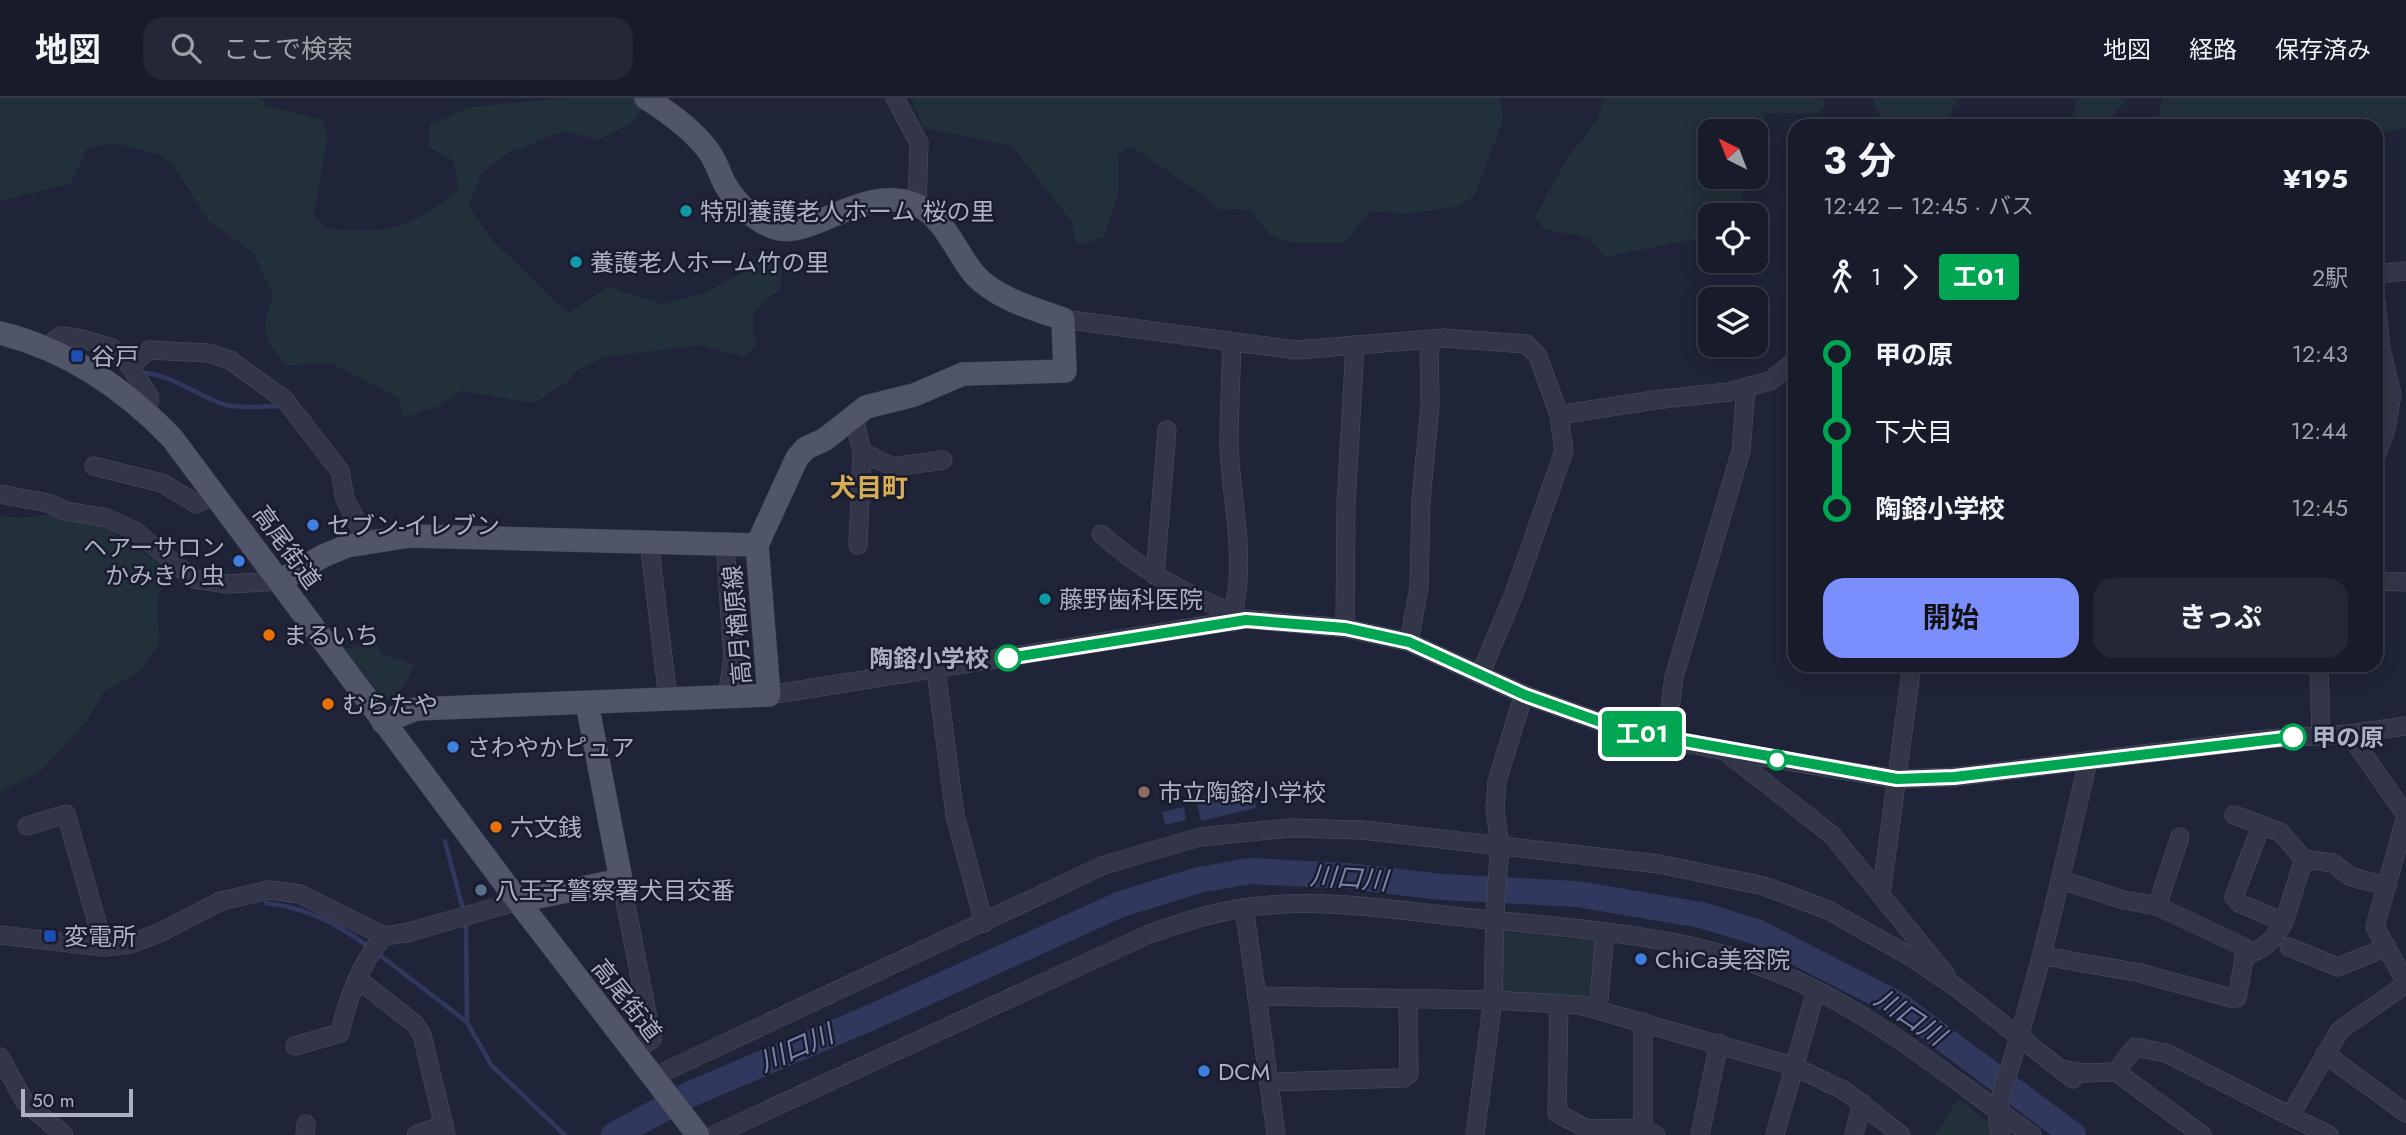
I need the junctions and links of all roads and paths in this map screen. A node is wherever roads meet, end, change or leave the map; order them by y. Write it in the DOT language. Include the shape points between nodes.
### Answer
graph roads {
  1 [pos="646,98"];
  2 [pos="895,98"];
  3 [pos="917,205"];
  4 [pos="2406,271"];
  5 [pos="2383,273"];
  6 [pos="1063,319"];
  7 [pos="0,333"];
  8 [pos="1429,340"];
  9 [pos="1232,342"];
  10 [pos="1354,345"];
  11 [pos="44,348"];
  12 [pos="2383,357"];
  13 [pos="130,366"];
  14 [pos="1788,367"];
  15 [pos="1746,388"];
  16 [pos="146,411"];
  17 [pos="1591,411"];
  18 [pos="1559,415"];
  19 [pos="854,418"];
  20 [pos="2383,437"];
  21 [pos="1161,439"];
  22 [pos="862,452"];
  23 [pos="1564,452"];
  24 [pos="943,460"];
  25 [pos="94,466"];
  26 [pos="215,493"];
  27 [pos="0,494"];
  28 [pos="1101,534"];
  29 [pos="367,541"];
  30 [pos="649,542"];
  31 [pos="724,544"];
  32 [pos="757,545"];
  33 [pos="858,545"];
  34 [pos="1155,575"];
  35 [pos="2383,580"];
  36 [pos="281,581"];
  37 [pos="2406,582"];
  38 [pos="1234,617"];
  39 [pos="1345,628"];
  40 [pos="1409,642"];
  41 [pos="936,670"];
  42 [pos="1911,672"];
  43 [pos="2319,672"];
  44 [pos="1480,675"];
  45 [pos="1524,694"];
  46 [pos="769,695"];
  47 [pos="727,697"];
  48 [pos="668,698"];
  49 [pos="587,703"];
  50 [pos="383,722"];
  51 [pos="2406,726"];
  52 [pos="2349,734"];
  53 [pos="2321,736"];
  54 [pos="1666,740"];
  55 [pos="1725,751"];
  56 [pos="2088,761"];
  57 [pos="1897,779"];
  58 [pos="2234,816"];
  59 [pos="2406,816"];
  60 [pos="27,826"];
  61 [pos="2261,826"];
  62 [pos="2180,836"];
  63 [pos="1500,849"];
  64 [pos="2304,859"];
  65 [pos="621,880"];
  66 [pos="2061,880"];
  67 [pos="2386,886"];
  68 [pos="1881,895"];
  69 [pos="518,901"];
  70 [pos="2158,906"];
  71 [pos="1244,908"];
  72 [pos="1495,913"];
  73 [pos="2284,922"];
  74 [pos="984,923"];
  75 [pos="1605,933"];
  76 [pos="0,935"];
  77 [pos="376,945"];
  78 [pos="103,947"];
  79 [pos="2289,947"];
  80 [pos="2387,947"];
  81 [pos="2044,956"];
  82 [pos="2245,956"];
  83 [pos="359,980"];
  84 [pos="2406,980"];
  85 [pos="1957,988"];
  86 [pos="1816,990"];
  87 [pos="1258,996"];
  88 [pos="1408,998"];
  89 [pos="1493,1000"];
  90 [pos="1559,1003"];
  91 [pos="1598,1010"];
  92 [pos="1643,1022"];
  93 [pos="2019,1040"];
  94 [pos="1719,1043"];
  95 [pos="295,1046"];
  96 [pos="634,1051"];
  97 [pos="2325,1054"];
  98 [pos="0,1057"];
  99 [pos="1793,1066"];
  100 [pos="2116,1072"];
  101 [pos="663,1078"];
  102 [pos="1270,1082"];
  103 [pos="8,1089"];
  104 [pos="1862,1104"];
  105 [pos="2000,1106"];
  106 [pos="2406,1113"];
  107 [pos="2290,1116"];
  108 [pos="445,1130"];
  109 [pos="695,1131"];
  110 [pos="1650,1131"];
  111 [pos="1587,1132"];
  112 [pos="64,1135"];
  113 [pos="416,1135"];
  114 [pos="714,1135"];
  115 [pos="1276,1135"];
  116 [pos="1475,1135"];
  117 [pos="1700,1135"];
  118 [pos="1775,1135"];
  119 [pos="1853,1135"];
  120 [pos="1901,1135"];
  121 [pos="2001,1135"];
  122 [pos="2032,1135"];
  123 [pos="2202,1135"];
  124 [pos="2329,1135"];
  1 -- 3 [label="main road" via="694,134 717,162 733,196 751,215 774,227 792,228 868,202"];
  2 -- 3 [label="street" via="919,144"];
  3 -- 6 [label="main road" via="933,216 989,287"];
  4 -- 5 [label="street"];
  6 -- 9 [label="street"];
  6 -- 19 [label="main road, 高月楢原線" via="1065,371 963,374 914,395 875,403"];
  7 -- 11 [label="main road, 高尾街道"];
  8 -- 10 [label="street"];
  8 -- 18 [label="street" via="1526,344 1538,356"];
  8 -- 40 [label="street" via="1430,406 1419,587"];
  9 -- 10 [label="street" via="1296,350"];
  9 -- 38 [label="street" via="1229,447 1239,522"];
  10 -- 39 [label="street"];
  11 -- 13 [label="street" via="61,336 83,339 111,348"];
  11 -- 16 [label="main road, 高尾街道" via="117,386"];
  12 -- 20 [label="street" via="2392,394"];
  13 -- 16 [label="street" via="150,398"];
  13 -- 29 [label="street" via="149,349 208,353 230,360 285,400 340,471 345,499"];
  14 -- 15 [label="street" via="1770,382"];
  15 -- 17 [label="street"];
  15 -- 54 [label="street" via="1741,451 1674,677"];
  16 -- 26 [label="main road, 高尾街道"];
  17 -- 18 [label="street"];
  17 -- 23 [label="street" via="1571,430"];
  18 -- 23 [label="street"];
  19 -- 22 [label="street"];
  19 -- 32 [label="main road, 高月楢原線" via="797,458"];
  21 -- 34 [label="street"];
  22 -- 24 [label="street" via="893,467"];
  22 -- 33 [label="street"];
  23 -- 44 [label="street"];
  25 -- 26 [label="street" via="162,483 197,504"];
  26 -- 36 [label="main road, 高尾街道"];
  27 -- 36 [label="street" via="107,518 135,531 194,579 228,584"];
  28 -- 34 [label="street"];
  29 -- 30 [label="main road" via="410,536"];
  29 -- 36 [label="main road" via="323,556"];
  30 -- 31 [label="main road"];
  30 -- 48 [label="street"];
  31 -- 32 [label="main road"];
  31 -- 47 [label="street" via="733,658"];
  32 -- 46 [label="main road, 高月楢原線"];
  34 -- 38 [label="street"];
  35 -- 37 [label="street"];
  36 -- 50 [label="main road, 高尾街道"];
  38 -- 39 [label="street"];
  38 -- 41 [label="street"];
  39 -- 40 [label="street"];
  40 -- 44 [label="street"];
  41 -- 46 [label="street"];
  41 -- 74 [label="street" via="955,815"];
  42 -- 57 [label="street"];
  43 -- 53 [label="street"];
  44 -- 45 [label="street"];
  45 -- 54 [label="street" via="1588,720"];
  45 -- 63 [label="street" via="1497,781"];
  46 -- 47 [label="main road, 高月楢原線"];
  47 -- 48 [label="main road, 高月楢原線"];
  48 -- 49 [label="main road, 高月楢原線"];
  49 -- 50 [label="main road, 高月楢原線" via="416,709"];
  49 -- 65 [label="main road"];
  50 -- 69 [label="main road, 高尾街道"];
  51 -- 52 [label="street"];
  52 -- 53 [label="street"];
  52 -- 59 [label="street"];
  53 -- 56 [label="street"];
  54 -- 55 [label="street"];
  55 -- 57 [label="street"];
  55 -- 68 [label="street" via="1832,835"];
  56 -- 57 [label="street"];
  56 -- 66 [label="street"];
  57 -- 68 [label="street"];
  58 -- 61 [label="street"];
  59 -- 67 [label="street"];
  60 -- 78 [label="street" via="66,814"];
  61 -- 64 [label="street" via="2280,832"];
  61 -- 73 [label="street" via="2234,897"];
  62 -- 70 [label="street"];
  63 -- 72 [label="street"];
  63 -- 74 [label="street" via="1363,830 1290,828 1223,833 1104,865"];
  63 -- 85 [label="street" via="1659,864 1765,886 1865,929"];
  64 -- 67 [label="street" via="2333,863 2351,877"];
  64 -- 73 [label="street"];
  65 -- 69 [label="main road"];
  65 -- 96 [label="street" via="652,1039"];
  66 -- 70 [label="street"];
  66 -- 81 [label="street"];
  67 -- 80 [label="street" via="2375,927"];
  68 -- 85 [label="street"];
  69 -- 77 [label="street"];
  69 -- 96 [label="main road, 高尾街道"];
  70 -- 82 [label="street" via="2246,948"];
  71 -- 72 [label="street" via="1310,904"];
  71 -- 87 [label="street"];
  71 -- 114 [label="street" via="1147,934"];
  72 -- 75 [label="street"];
  72 -- 89 [label="street"];
  73 -- 82 [label="street" via="2277,936"];
  74 -- 101 [label="street"];
  75 -- 86 [label="street" via="1704,948"];
  75 -- 91 [label="street"];
  76 -- 78 [label="street"];
  77 -- 78 [label="street" via="300,894 269,890 221,901 130,944"];
  77 -- 83 [label="street"];
  79 -- 80 [label="street" via="2338,967"];
  80 -- 84 [label="street"];
  81 -- 82 [label="street" via="2140,973 2237,998"];
  81 -- 93 [label="street"];
  83 -- 95 [label="street" via="345,1006 340,1033"];
  83 -- 108 [label="street" via="415,1024 422,1035"];
  84 -- 97 [label="street" via="2340,1030"];
  85 -- 93 [label="street"];
  86 -- 99 [label="street"];
  86 -- 105 [label="street"];
  87 -- 88 [label="street"];
  87 -- 102 [label="street"];
  88 -- 89 [label="street"];
  88 -- 102 [label="street" via="1409,1074 1405,1078"];
  89 -- 90 [label="street"];
  89 -- 116 [label="street"];
  90 -- 91 [label="street"];
  90 -- 111 [label="street" via="1557,1113"];
  91 -- 92 [label="street"];
  92 -- 94 [label="street"];
  92 -- 110 [label="street"];
  93 -- 100 [label="street" via="2067,1074"];
  93 -- 105 [label="street"];
  94 -- 99 [label="street"];
  94 -- 117 [label="street"];
  96 -- 101 [label="main road, 高尾街道"];
  97 -- 106 [label="street"];
  97 -- 107 [label="street"];
  98 -- 103 [label="street"];
  99 -- 104 [label="street"];
  99 -- 118 [label="street"];
  100 -- 107 [label="street" via="2135,1047 2166,1053"];
  100 -- 123 [label="street"];
  101 -- 109 [label="main road, 高尾街道"];
  102 -- 115 [label="street"];
  103 -- 112 [label="street"];
  104 -- 119 [label="street"];
  104 -- 120 [label="street"];
  105 -- 121 [label="street"];
  105 -- 122 [label="street"];
  107 -- 124 [label="street"];
  108 -- 113 [label="street"];
  110 -- 111 [label="street"];
}
